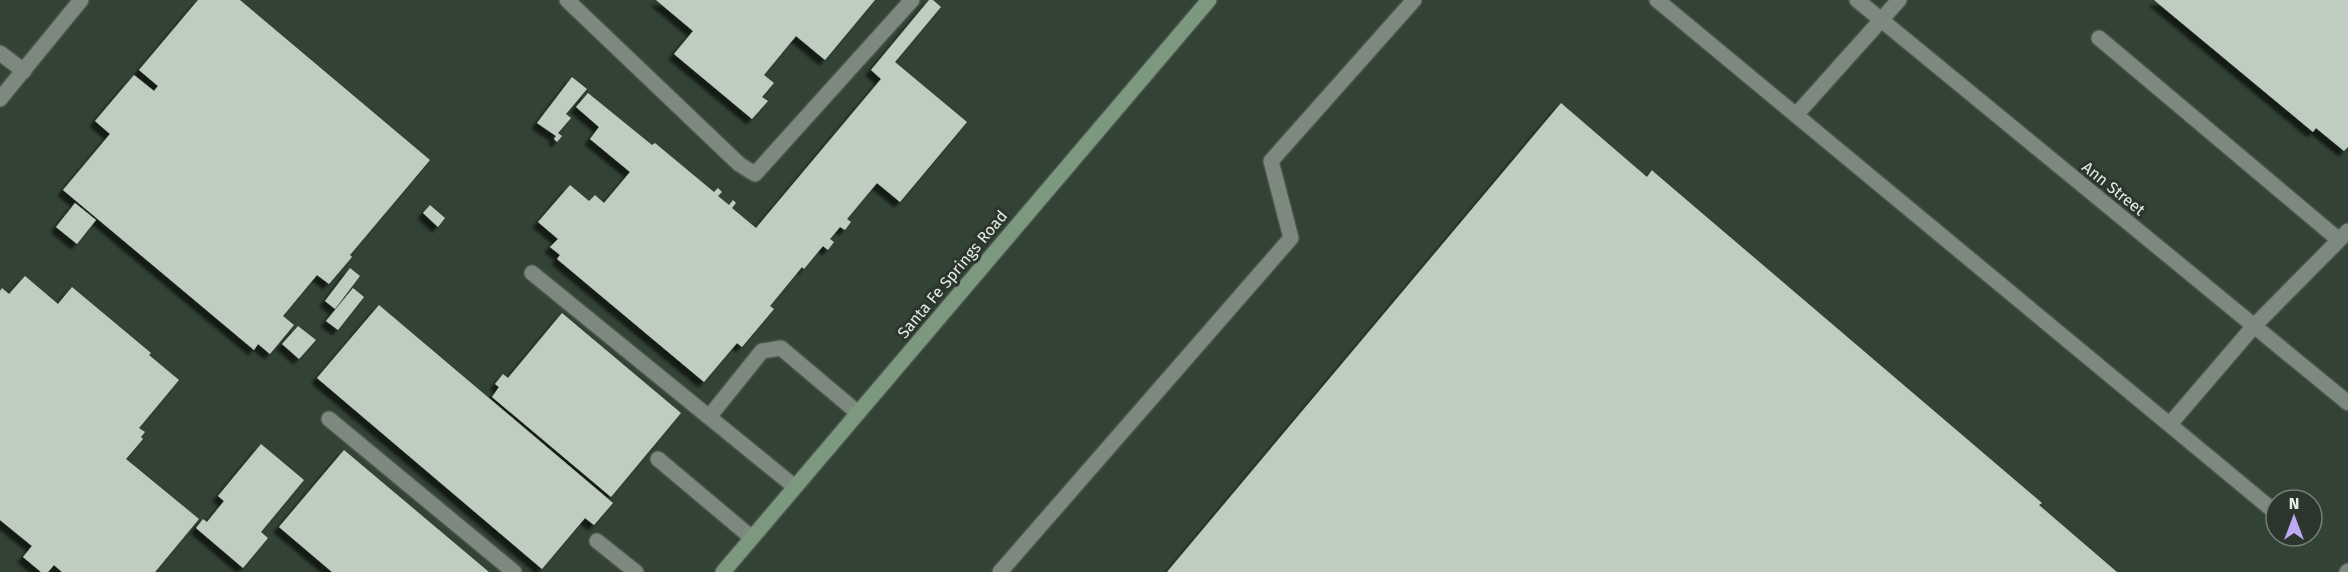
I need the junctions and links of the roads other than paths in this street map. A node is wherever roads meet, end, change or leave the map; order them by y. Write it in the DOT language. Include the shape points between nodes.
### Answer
graph roads {
  1 [pos="81,0"];
  2 [pos="567,0"];
  3 [pos="912,0"];
  4 [pos="1209,0"];
  5 [pos="1414,0"];
  6 [pos="1657,0"];
  7 [pos="1857,0"];
  8 [pos="1899,0"];
  9 [pos="1882,21"];
  10 [pos="2099,38"];
  11 [pos="0,53"];
  12 [pos="24,71"];
  13 [pos="0,99"];
  14 [pos="1796,115"];
  15 [pos="2343,236"];
  16 [pos="532,273"];
  17 [pos="2254,326"];
  18 [pos="2348,403"];
  19 [pos="858,413"];
  20 [pos="709,417"];
  21 [pos="329,419"];
  22 [pos="2170,424"];
  23 [pos="658,459"];
  24 [pos="795,487"];
  25 [pos="2264,503"];
  26 [pos="752,538"];
  27 [pos="597,541"];
  28 [pos="514,572"];
  29 [pos="636,572"];
  30 [pos="723,572"];
  31 [pos="1000,572"];
  1 -- 12 [label="street"];
  2 -- 3 [label="street" via="739,164 755,174"];
  4 -- 19 [label="main road, Santa Fe Springs Road"];
  5 -- 31 [label="street" via="1271,161 1291,238"];
  6 -- 14 [label="street"];
  7 -- 9 [label="street, Ann Street"];
  8 -- 9 [label="street"];
  9 -- 14 [label="street"];
  9 -- 17 [label="street, Ann Street"];
  10 -- 15 [label="street"];
  11 -- 12 [label="street"];
  12 -- 13 [label="street"];
  14 -- 22 [label="street"];
  15 -- 17 [label="street"];
  16 -- 20 [label="street"];
  17 -- 18 [label="street, Ann Street"];
  17 -- 22 [label="street"];
  19 -- 20 [label="street" via="781,348 762,351"];
  19 -- 24 [label="main road, Santa Fe Springs Road"];
  20 -- 24 [label="street"];
  21 -- 28 [label="street"];
  22 -- 25 [label="street"];
  23 -- 26 [label="street"];
  24 -- 26 [label="main road, Santa Fe Springs Road"];
  26 -- 30 [label="main road, Santa Fe Springs Road"];
  27 -- 29 [label="street"];
}
